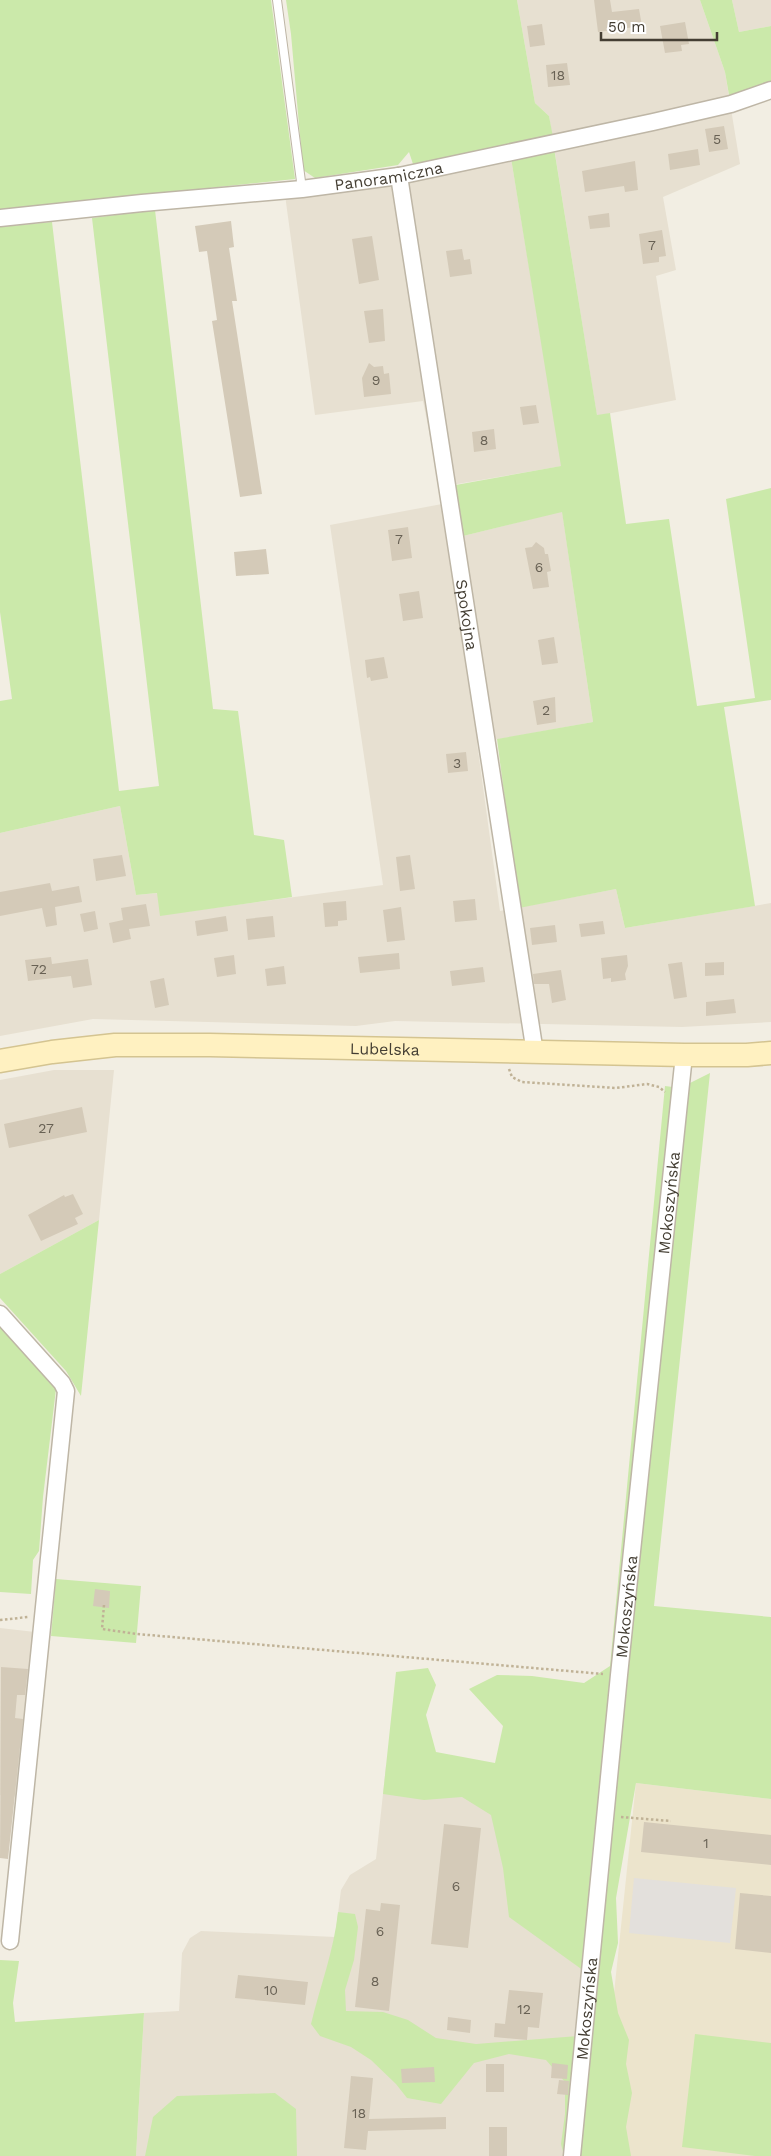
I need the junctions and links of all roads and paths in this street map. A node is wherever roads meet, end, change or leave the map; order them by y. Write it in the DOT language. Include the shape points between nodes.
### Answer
graph roads {
  1 [pos="277,0"];
  2 [pos="771,90"];
  3 [pos="399,176"];
  4 [pos="302,189"];
  5 [pos="0,218"];
  6 [pos="535,1053"];
  7 [pos="771,1053"];
  8 [pos="684,1056"];
  9 [pos="0,1061"];
  10 [pos="509,1063"];
  11 [pos="669,1096"];
  12 [pos="0,1314"];
  13 [pos="104,1605"];
  14 [pos="43,1615"];
  15 [pos="0,1620"];
  16 [pos="619,1675"];
  17 [pos="615,1817"];
  18 [pos="671,1821"];
  19 [pos="10,1941"];
  20 [pos="572,2156"];
  1 -- 4 [label="lane"];
  2 -- 3 [label="street, Panoramiczna" via="731,104"];
  3 -- 4 [label="street, Panoramiczna"];
  3 -- 6 [label="street, Spokojna"];
  4 -- 5 [label="street, Panoramiczna"];
  6 -- 8 [label="main road, Lubelska"];
  6 -- 9 [label="main road, Lubelska" via="115,1045"];
  7 -- 8 [label="main road, Lubelska"];
  8 -- 16 [label="street, Mokoszyńska"];
  10 -- 11 [label="path" via="510,1074 517,1081 616,1088 647,1084 659,1087"];
  12 -- 14 [label="street" via="66,1391"];
  13 -- 16 [label="path" via="102,1629 137,1634"];
  14 -- 15 [label="path"];
  14 -- 19 [label="street"];
  16 -- 20 [label="street, Mokoszyńska"];
  17 -- 18 [label="path"];
}
